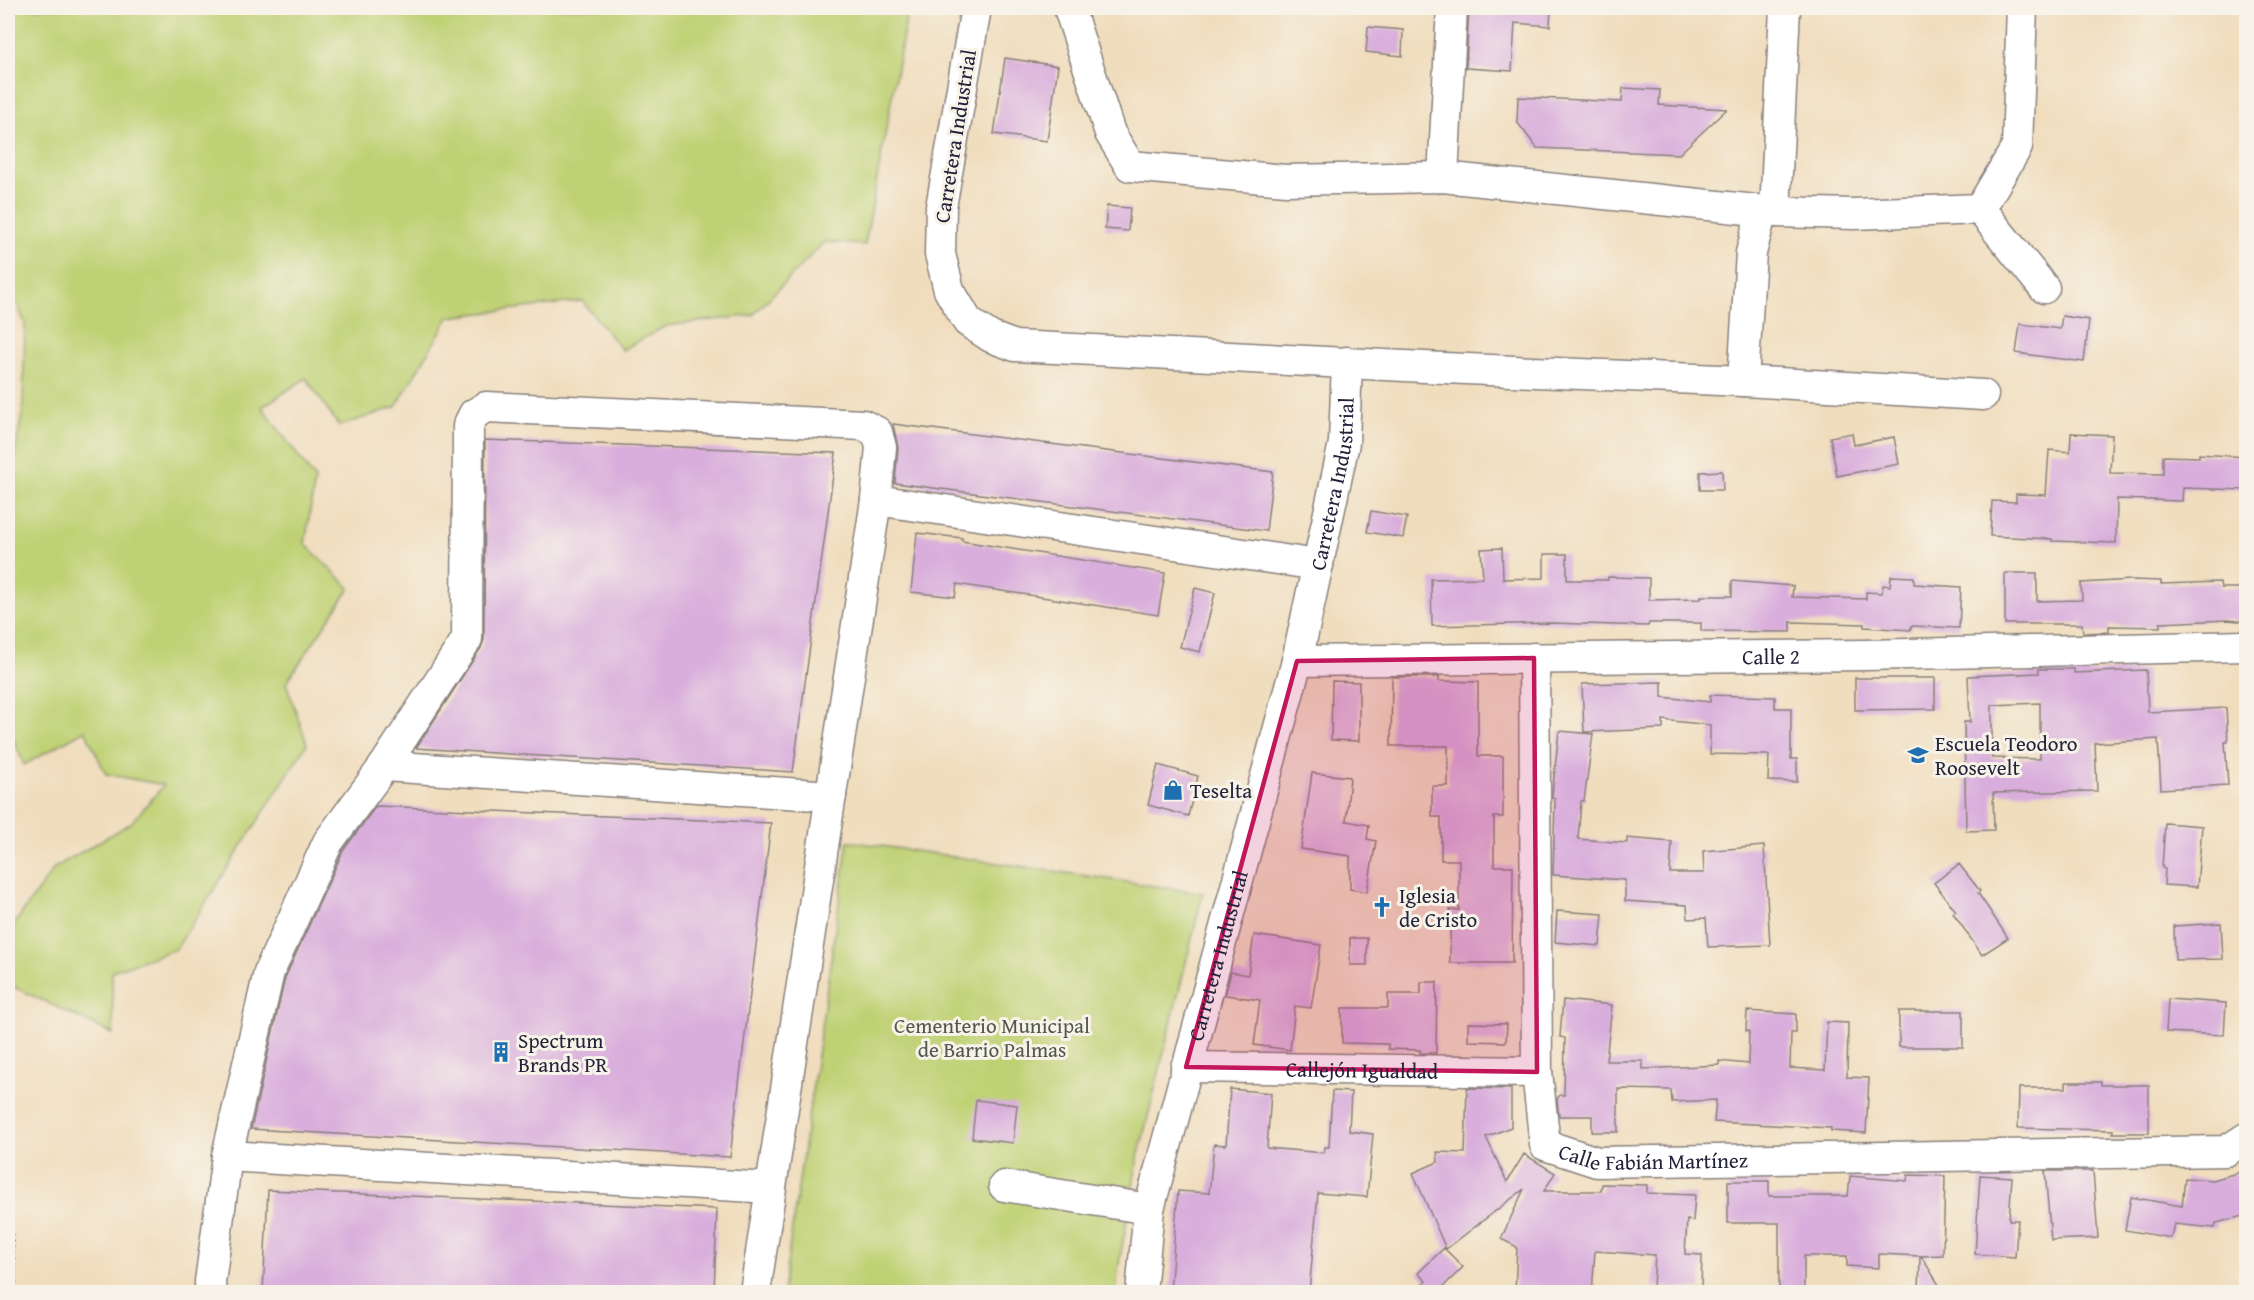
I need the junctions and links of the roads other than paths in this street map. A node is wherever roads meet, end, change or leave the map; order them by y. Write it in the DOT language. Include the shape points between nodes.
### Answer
graph roads {
  1 [pos="976,8"];
  2 [pos="1069,8"];
  3 [pos="1452,8"];
  4 [pos="1785,8"];
  5 [pos="2022,8"];
  6 [pos="1443,177"];
  7 [pos="1980,209"];
  8 [pos="1768,211"];
  9 [pos="2044,288"];
  10 [pos="1347,362"];
  11 [pos="1743,381"];
  12 [pos="1983,395"];
  13 [pos="876,500"];
  14 [pos="1318,564"];
  15 [pos="2247,646"];
  16 [pos="1534,658"];
  17 [pos="1297,661"];
  18 [pos="384,766"];
  19 [pos="831,796"];
  20 [pos="1186,1067"];
  21 [pos="1537,1072"];
  22 [pos="2247,1138"];
  23 [pos="227,1156"];
  24 [pos="1004,1186"];
  25 [pos="771,1188"];
  26 [pos="1149,1209"];
  27 [pos="212,1293"];
  28 [pos="755,1293"];
  29 [pos="1141,1293"];
  1 -- 10 [label="street, Carretera Industrial" via="940,207 944,272 949,290 968,322 1015,346"];
  2 -- 6 [label="street" via="1110,133 1130,165 1286,180"];
  3 -- 6 [label="street"];
  4 -- 8 [label="street"];
  5 -- 7 [label="street" via="2017,147"];
  6 -- 8 [label="street"];
  7 -- 8 [label="street" via="1854,214"];
  7 -- 9 [label="street"];
  8 -- 11 [label="street" via="1751,253"];
  10 -- 11 [label="street"];
  10 -- 14 [label="street, Carretera Industrial" via="1344,443"];
  11 -- 12 [label="street"];
  13 -- 14 [label="street"];
  13 -- 18 [label="street" via="881,447 877,432 863,425 486,407 474,414 468,426 467,639"];
  13 -- 19 [label="street"];
  14 -- 17 [label="street, Carretera Industrial"];
  15 -- 16 [label="street, Calle 2"];
  16 -- 17 [label="street, Calle 2"];
  16 -- 21 [label="street, Calle Fabián Martínez"];
  17 -- 20 [label="street, Carretera Industrial"];
  18 -- 19 [label="street"];
  18 -- 23 [label="street" via="328,842 269,972"];
  19 -- 25 [label="street"];
  20 -- 21 [label="street, Callejón Igualdad"];
  20 -- 26 [label="street, Carretera Industrial"];
  21 -- 22 [label="street, Calle Fabián Martínez" via="1545,1145 1598,1162 2226,1151"];
  23 -- 25 [label="street"];
  23 -- 27 [label="street" via="210,1282"];
  24 -- 26 [label="street"];
  25 -- 28 [label="street"];
  26 -- 29 [label="street, Carretera Industrial"];
}
